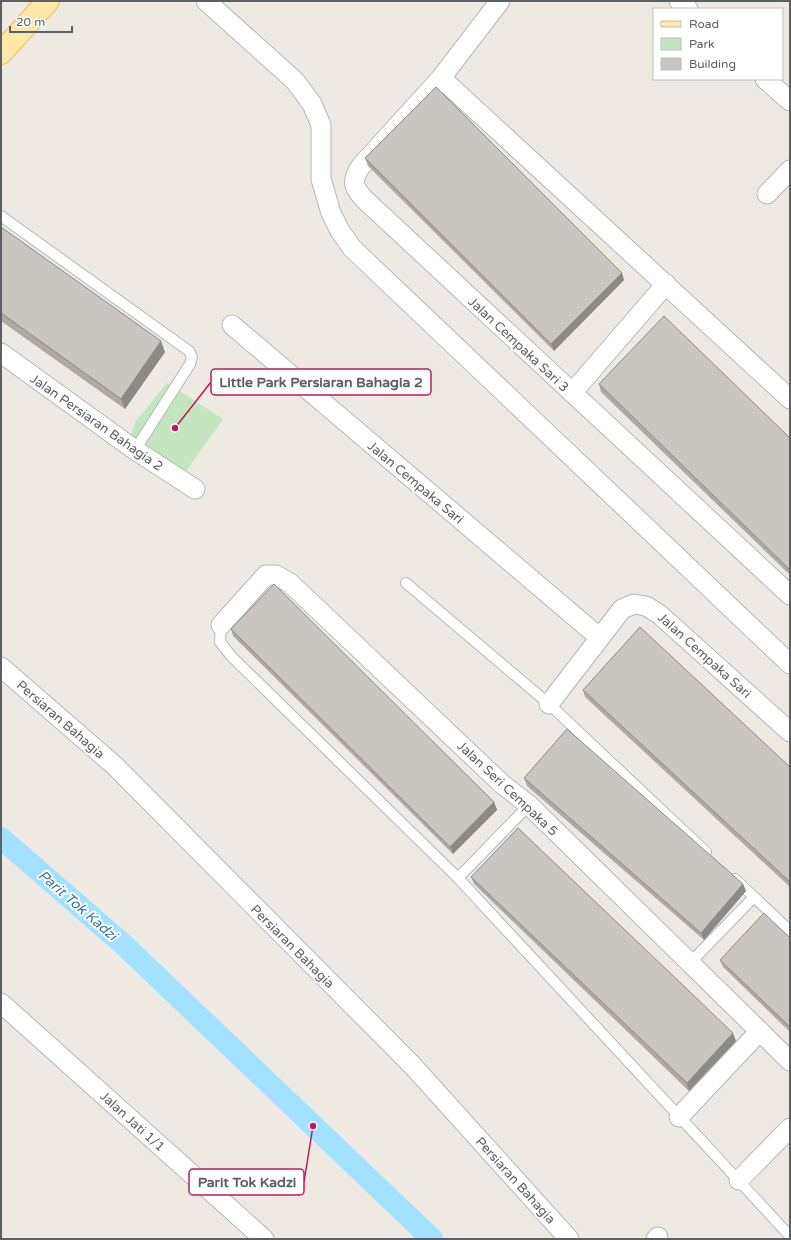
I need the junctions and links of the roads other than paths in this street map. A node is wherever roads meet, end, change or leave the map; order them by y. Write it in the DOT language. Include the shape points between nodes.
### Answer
graph roads {
  1 [pos="47,1"];
  2 [pos="206,1"];
  3 [pos="500,1"];
  4 [pos="679,1"];
  5 [pos="687,8"];
  6 [pos="1,53"];
  7 [pos="441,78"];
  8 [pos="766,80"];
  9 [pos="790,101"];
  10 [pos="790,170"];
  11 [pos="766,194"];
  12 [pos="1,216"];
  13 [pos="666,284"];
  14 [pos="232,326"];
  15 [pos="1,353"];
  16 [pos="572,393"];
  17 [pos="790,399"];
  18 [pos="135,450"];
  19 [pos="195,488"];
  20 [pos="406,583"];
  21 [pos="790,595"];
  22 [pos="221,625"];
  23 [pos="600,638"];
  24 [pos="790,664"];
  25 [pos="1,667"];
  26 [pos="549,704"];
  27 [pos="790,732"];
  28 [pos="529,805"];
  29 [pos="714,859"];
  30 [pos="725,870"];
  31 [pos="458,878"];
  32 [pos="754,897"];
  33 [pos="790,931"];
  34 [pos="690,963"];
  35 [pos="1,1003"];
  36 [pos="760,1031"];
  37 [pos="790,1061"];
  38 [pos="679,1117"];
  39 [pos="790,1128"];
  40 [pos="739,1180"];
  41 [pos="790,1236"];
  42 [pos="264,1239"];
  43 [pos="569,1239"];
  1 -- 6 [label="main road"];
  2 -- 24 [label="street" via="295,81 312,104 321,125 321,179 331,213 352,248"];
  3 -- 7 [label="street, Jalan Cempaka Sari 3"];
  4 -- 5 [label="street"];
  7 -- 13 [label="street"];
  7 -- 16 [label="street, Jalan Cempaka Sari 3" via="361,166 355,175 355,188"];
  8 -- 9 [label="street"];
  10 -- 11 [label="street"];
  12 -- 18 [label="lane" via="190,351 190,364"];
  13 -- 16 [label="street"];
  13 -- 17 [label="street"];
  14 -- 23 [label="street, Jalan Cempaka Sari"];
  15 -- 18 [label="street, Jalan Persiaran Bahagia 2"];
  16 -- 21 [label="street, Jalan Cempaka Sari 3"];
  18 -- 19 [label="street, Jalan Persiaran Bahagia 2"];
  20 -- 26 [label="lane"];
  22 -- 28 [label="street, Jalan Seri Cempaka 5" via="266,575 276,575 290,583 502,784"];
  22 -- 31 [label="lane" via="220,642 231,656"];
  23 -- 26 [label="street, Jalan Cempaka Sari"];
  23 -- 27 [label="street, Jalan Cempaka Sari" via="622,609 634,604 646,606 659,614"];
  25 -- 43 [label="street, Persiaran Bahagia" via="132,783 412,1065"];
  26 -- 29 [label="lane"];
  28 -- 31 [label="lane"];
  28 -- 34 [label="street, Jalan Seri Cempaka 5"];
  30 -- 32 [label="lane"];
  31 -- 38 [label="lane"];
  32 -- 33 [label="lane"];
  32 -- 34 [label="lane"];
  34 -- 36 [label="street, Jalan Seri Cempaka 5"];
  35 -- 42 [label="street, Jalan Jati 1/1"];
  36 -- 37 [label="street, Jalan Seri Cempaka 5"];
  36 -- 38 [label="street"];
  38 -- 40 [label="lane"];
  39 -- 40 [label="street"];
  40 -- 41 [label="lane"];
}
